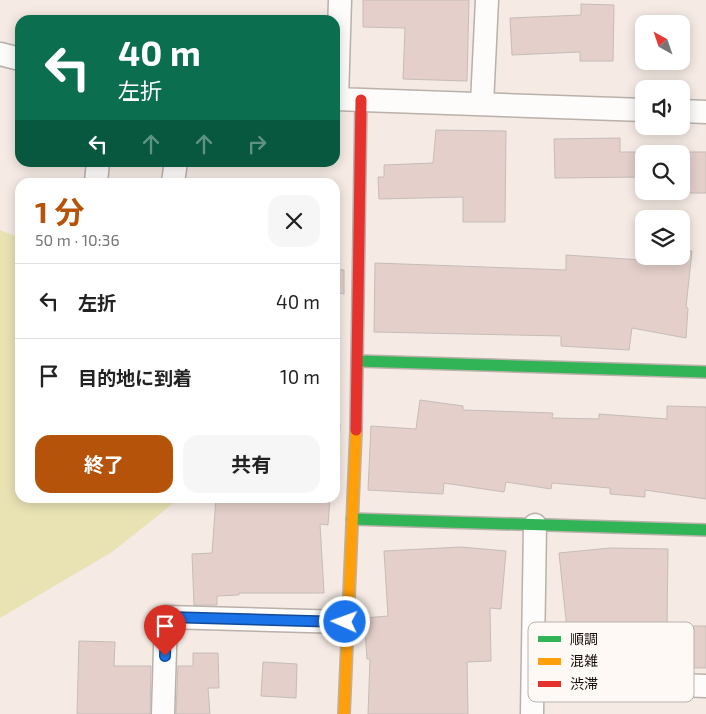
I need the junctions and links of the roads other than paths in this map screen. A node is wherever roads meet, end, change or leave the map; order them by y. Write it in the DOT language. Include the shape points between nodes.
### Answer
graph roads {
  1 [pos="340,0"];
  2 [pos="487,0"];
  3 [pos="339,15"];
  4 [pos="0,54"];
  5 [pos="15,58"];
  6 [pos="340,99"];
  7 [pos="361,100"];
  8 [pos="482,104"];
  9 [pos="635,110"];
  10 [pos="690,111"];
  11 [pos="706,112"];
  12 [pos="358,361"];
  13 [pos="706,372"];
  14 [pos="352,519"];
  15 [pos="535,525"];
  16 [pos="706,530"];
  17 [pos="345,622"];
  18 [pos="534,622"];
  19 [pos="163,714"];
  20 [pos="344,714"];
  1 -- 3 [label="street"];
  2 -- 8 [label="street"];
  4 -- 5 [label="street"];
  6 -- 7 [label="street"];
  7 -- 8 [label="street"];
  7 -- 12 [label="street"];
  8 -- 9 [label="street"];
  10 -- 11 [label="street"];
  12 -- 13 [label="street"];
  12 -- 14 [label="street"];
  14 -- 15 [label="street"];
  14 -- 17 [label="street"];
  15 -- 16 [label="street"];
  15 -- 18 [label="street"];
  17 -- 19 [label="street" via="166,617"];
  17 -- 20 [label="street"];
}
